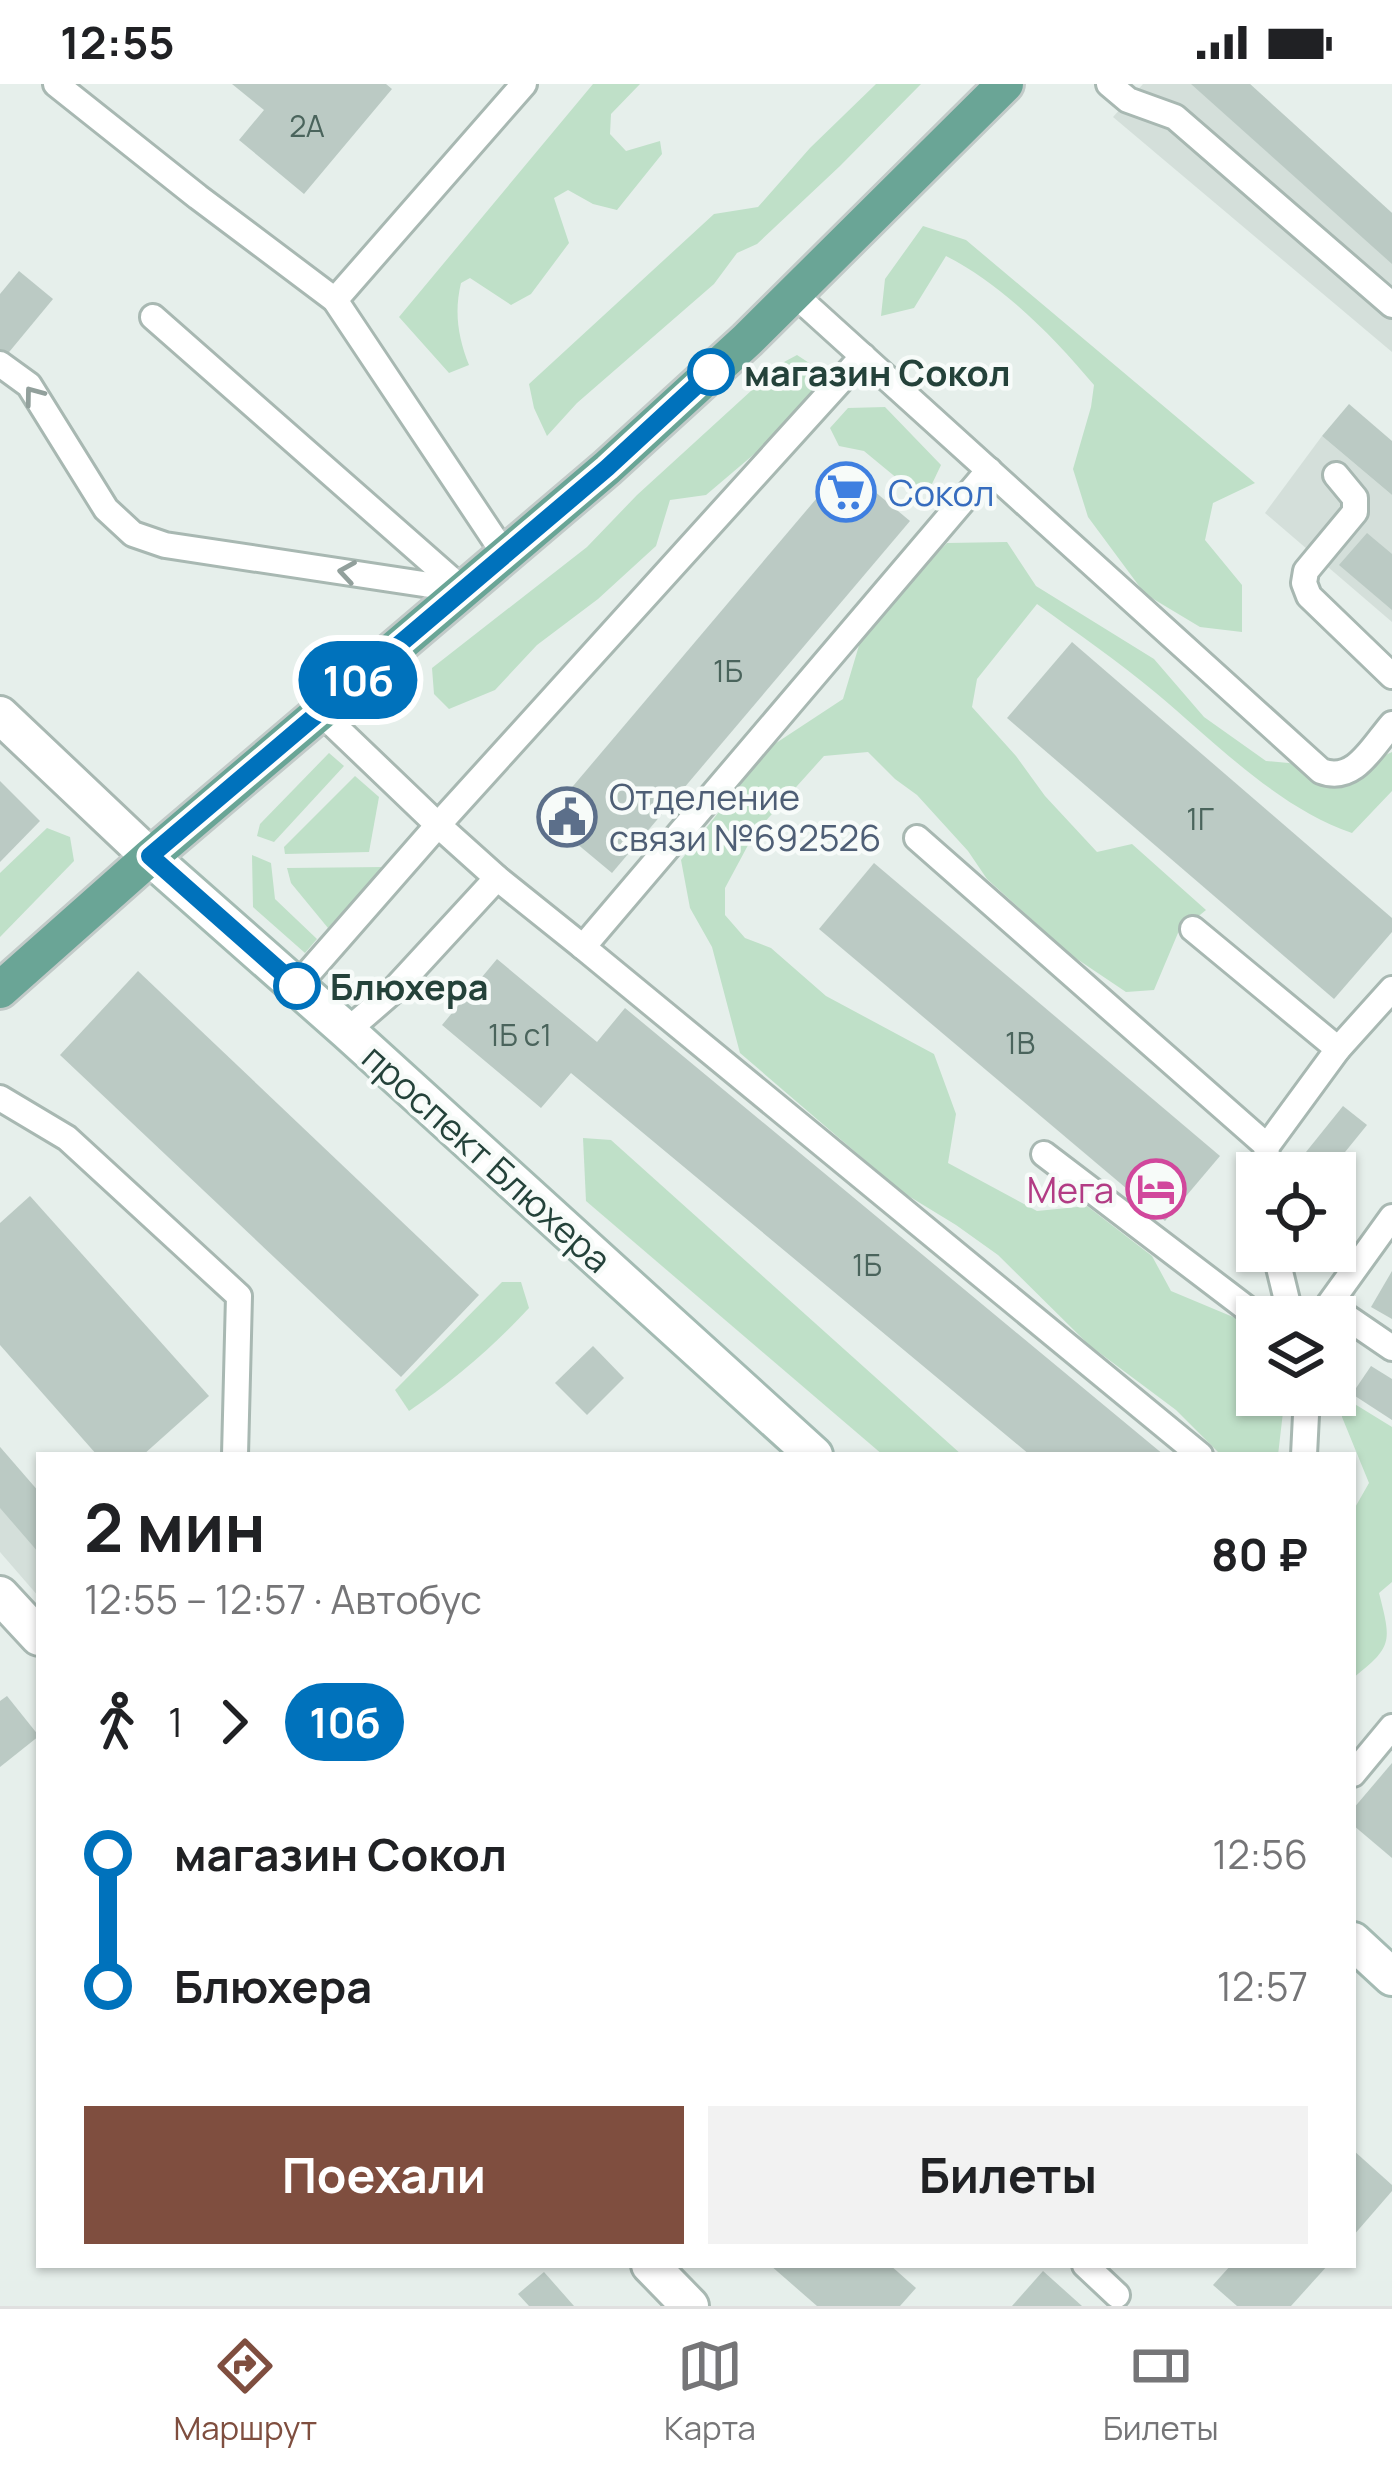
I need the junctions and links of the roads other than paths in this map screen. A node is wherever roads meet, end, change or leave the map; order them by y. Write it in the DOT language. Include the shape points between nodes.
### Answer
graph roads {
  1 [pos="56,84"];
  2 [pos="524,84"];
  3 [pos="1005,84"];
  4 [pos="1109,84"];
  5 [pos="793,293"];
  6 [pos="335,300"];
  7 [pos="1392,305"];
  8 [pos="153,317"];
  9 [pos="863,356"];
  10 [pos="0,364"];
  11 [pos="989,470"];
  12 [pos="1336,475"];
  13 [pos="505,555"];
  14 [pos="463,590"];
  15 [pos="1392,676"];
  16 [pos="320,712"];
  17 [pos="0,715"];
  18 [pos="1392,724"];
  19 [pos="438,825"];
  20 [pos="916,838"];
  21 [pos="150,856"];
  22 [pos="497,878"];
  23 [pos="1193,929"];
  24 [pos="583,947"];
  25 [pos="297,986"];
  26 [pos="1392,989"];
  27 [pos="0,990"];
  28 [pos="347,1031"];
  29 [pos="1339,1049"];
  30 [pos="0,1098"];
  31 [pos="1268,1146"];
  32 [pos="1267,1152"];
  33 [pos="1044,1154"];
  34 [pos="1392,1217"];
  35 [pos="1335,1296"];
  36 [pos="1236,1300"];
  37 [pos="1356,1328"];
  38 [pos="1392,1348"];
  39 [pos="1305,1416"];
  40 [pos="235,1452"];
  41 [pos="811,1452"];
  42 [pos="1196,1452"];
  43 [pos="1304,1452"];
  44 [pos="0,1595"];
  45 [pos="36,1634"];
  46 [pos="1392,1727"];
  47 [pos="1356,1770"];
  48 [pos="1356,1944"];
  49 [pos="1392,1976"];
  50 [pos="653,2268"];
  51 [pos="1088,2268"];
  52 [pos="1117,2295"];
  53 [pos="690,2306"];
  1 -- 6 [label="lane"];
  2 -- 6 [label="lane"];
  3 -- 5 [label="main road"];
  4 -- 7 [label="lane" via="1175,117"];
  5 -- 9 [label="lane"];
  5 -- 13 [label="main road"];
  6 -- 13 [label="lane"];
  8 -- 14 [label="lane"];
  9 -- 11 [label="lane"];
  9 -- 19 [label="lane"];
  14 -- 10 [label="lane, one-way" via="134,534 106,508 29,385"];
  11 -- 18 [label="lane" via="1321,771 1350,772"];
  11 -- 24 [label="lane"];
  12 -- 15 [label="lane" via="1355,498 1354,512 1304,584"];
  13 -- 14 [label="main road"];
  14 -- 16 [label="main road"];
  16 -- 19 [label="lane"];
  16 -- 21 [label="main road"];
  17 -- 21 [label="main road, проспект Блюхера"];
  19 -- 22 [label="lane"];
  19 -- 25 [label="lane"];
  20 -- 31 [label="lane"];
  21 -- 25 [label="main road, проспект Блюхера"];
  21 -- 27 [label="main road"];
  22 -- 24 [label="lane"];
  22 -- 28 [label="lane"];
  23 -- 29 [label="lane"];
  24 -- 42 [label="lane"];
  25 -- 28 [label="main road, проспект Блюхера"];
  26 -- 29 [label="lane"];
  28 -- 41 [label="main road, проспект Блюхера"];
  29 -- 31 [label="lane"];
  30 -- 40 [label="lane" via="67,1138 239,1296"];
  31 -- 32 [label="lane"];
  33 -- 36 [label="lane"];
  34 -- 35 [label="lane"];
  37 -- 38 [label="lane"];
  39 -- 43 [label="lane"];
  44 -- 45 [label="main road"];
  46 -- 47 [label="lane"];
  48 -- 49 [label="main road"];
  50 -- 53 [label="main road"];
  51 -- 52 [label="lane"];
}
